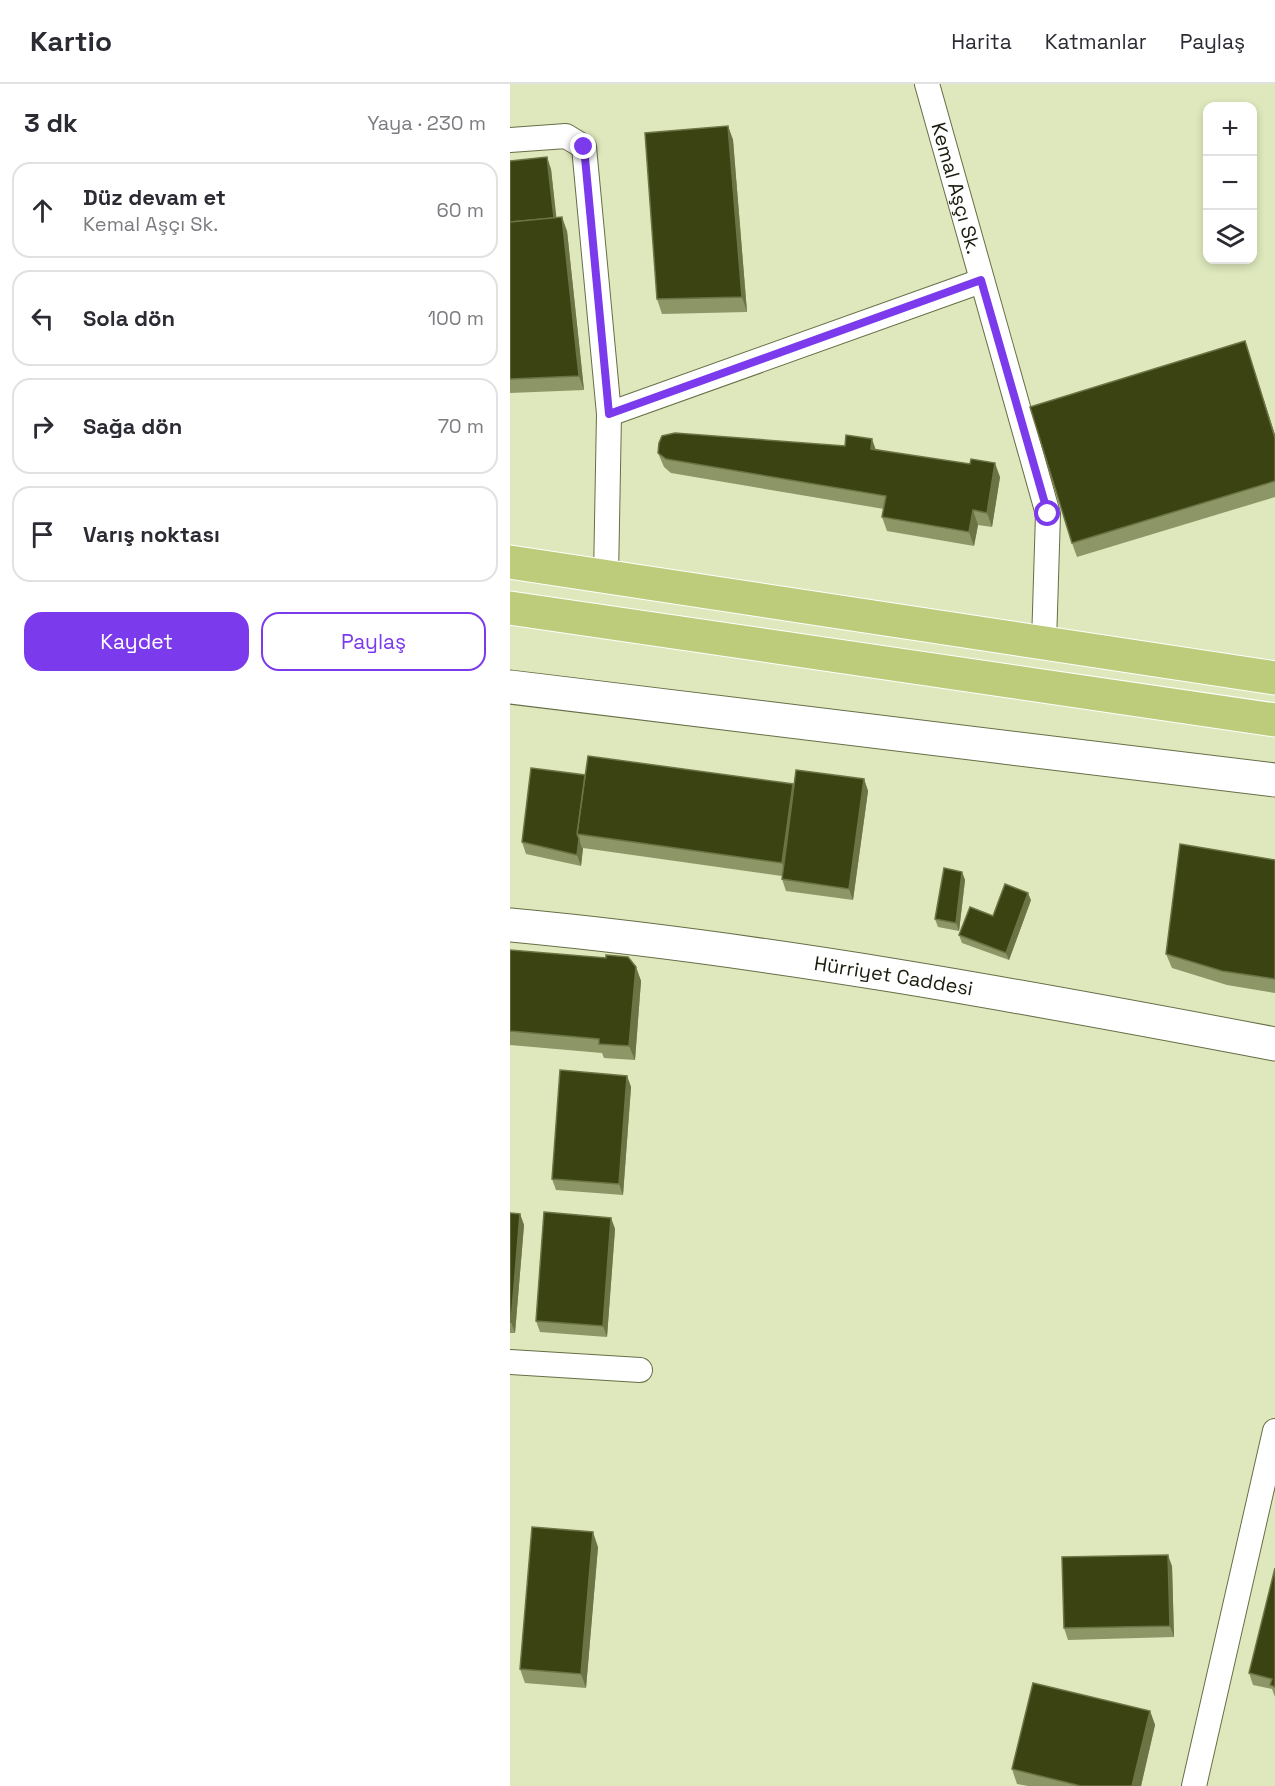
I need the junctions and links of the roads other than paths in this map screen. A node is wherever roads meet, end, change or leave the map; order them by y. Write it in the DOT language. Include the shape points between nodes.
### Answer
graph roads {
  1 [pos="927,84"];
  2 [pos="510,140"];
  3 [pos="981,280"];
  4 [pos="609,414"];
  5 [pos="510,562"];
  6 [pos="606,577"];
  7 [pos="510,608"];
  8 [pos="1044,643"];
  9 [pos="1275,678"];
  10 [pos="510,687"];
  11 [pos="1275,720"];
  12 [pos="1275,780"];
  13 [pos="510,925"];
  14 [pos="1275,1044"];
  15 [pos="510,1362"];
  16 [pos="640,1370"];
  17 [pos="1275,1431"];
  18 [pos="1194,1786"];
  1 -- 3 [label="street, Kemal Aşçı Sk."];
  2 -- 4 [label="street" via="566,136 584,147"];
  3 -- 4 [label="street"];
  3 -- 8 [label="street, Kemal Aşçı Sk." via="1048,514"];
  4 -- 6 [label="street"];
  5 -- 6 [label="highway"];
  6 -- 8 [label="highway"];
  7 -- 11 [label="highway"];
  8 -- 9 [label="highway"];
  10 -- 12 [label="main road"];
  13 -- 14 [label="main road, Hürriyet Caddesi" via="624,936 1035,999"];
  15 -- 16 [label="street"];
  17 -- 18 [label="street"];
}
